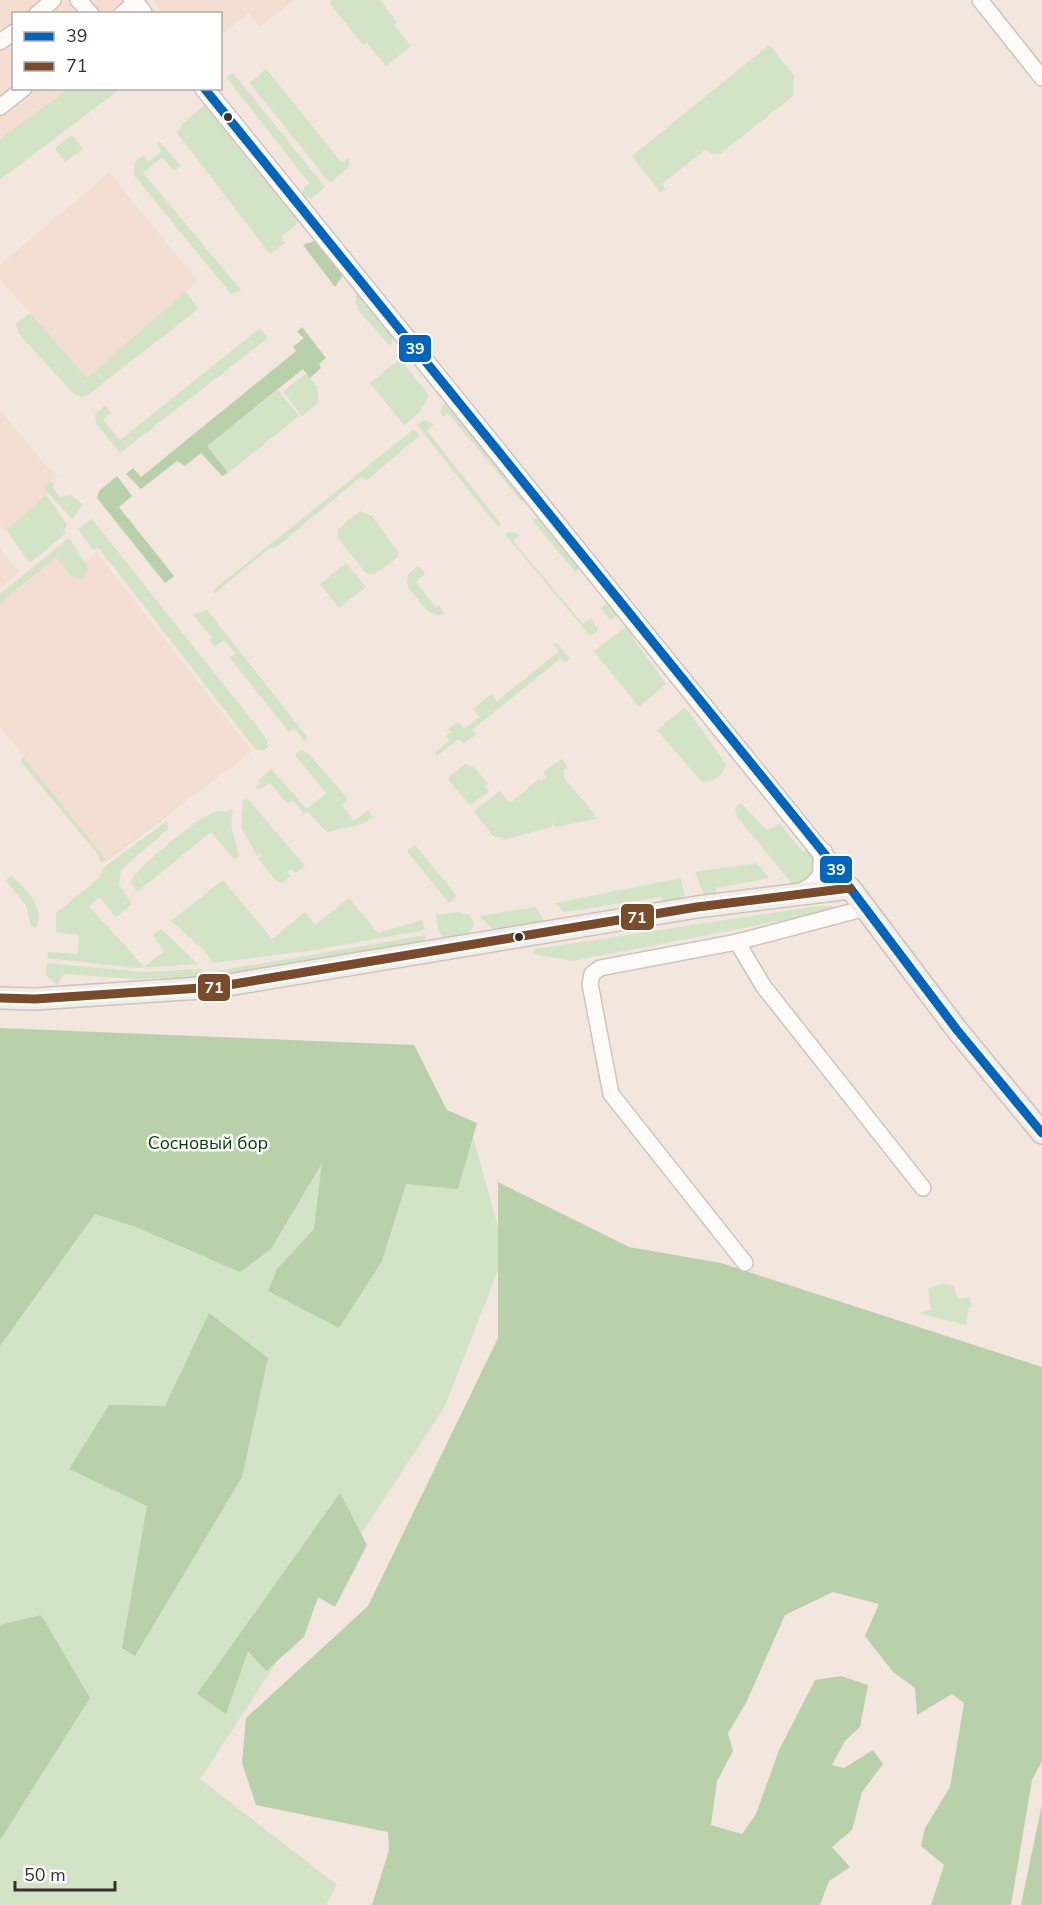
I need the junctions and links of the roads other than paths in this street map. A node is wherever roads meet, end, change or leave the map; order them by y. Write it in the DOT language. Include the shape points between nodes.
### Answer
graph roads {
  1 [pos="53,0"];
  2 [pos="78,0"];
  3 [pos="980,0"];
  4 [pos="39,12"];
  5 [pos="89,12"];
  6 [pos="1042,78"];
  7 [pos="21,90"];
  8 [pos="206,90"];
  9 [pos="0,107"];
  10 [pos="823,852"];
  11 [pos="850,888"];
  12 [pos="800,893"];
  13 [pos="866,908"];
  14 [pos="737,942"];
  15 [pos="0,987"];
  16 [pos="0,998"];
  17 [pos="35,999"];
  18 [pos="1042,1132"];
  19 [pos="922,1188"];
  20 [pos="744,1263"];
  1 -- 4 [label="street"];
  2 -- 5 [label="street"];
  3 -- 6 [label="street"];
  7 -- 9 [label="street"];
  8 -- 10 [label="street"];
  10 -- 11 [label="street"];
  10 -- 12 [label="street" via="822,876"];
  11 -- 12 [label="main road"];
  11 -- 13 [label="main road"];
  12 -- 17 [label="main road" via="216,987"];
  13 -- 14 [label="street"];
  13 -- 18 [label="main road" via="957,1030"];
  14 -- 19 [label="street" via="764,987"];
  14 -- 20 [label="street" via="600,968 592,974 590,984 611,1094"];
  15 -- 17 [label="street"];
  16 -- 17 [label="main road"];
}
